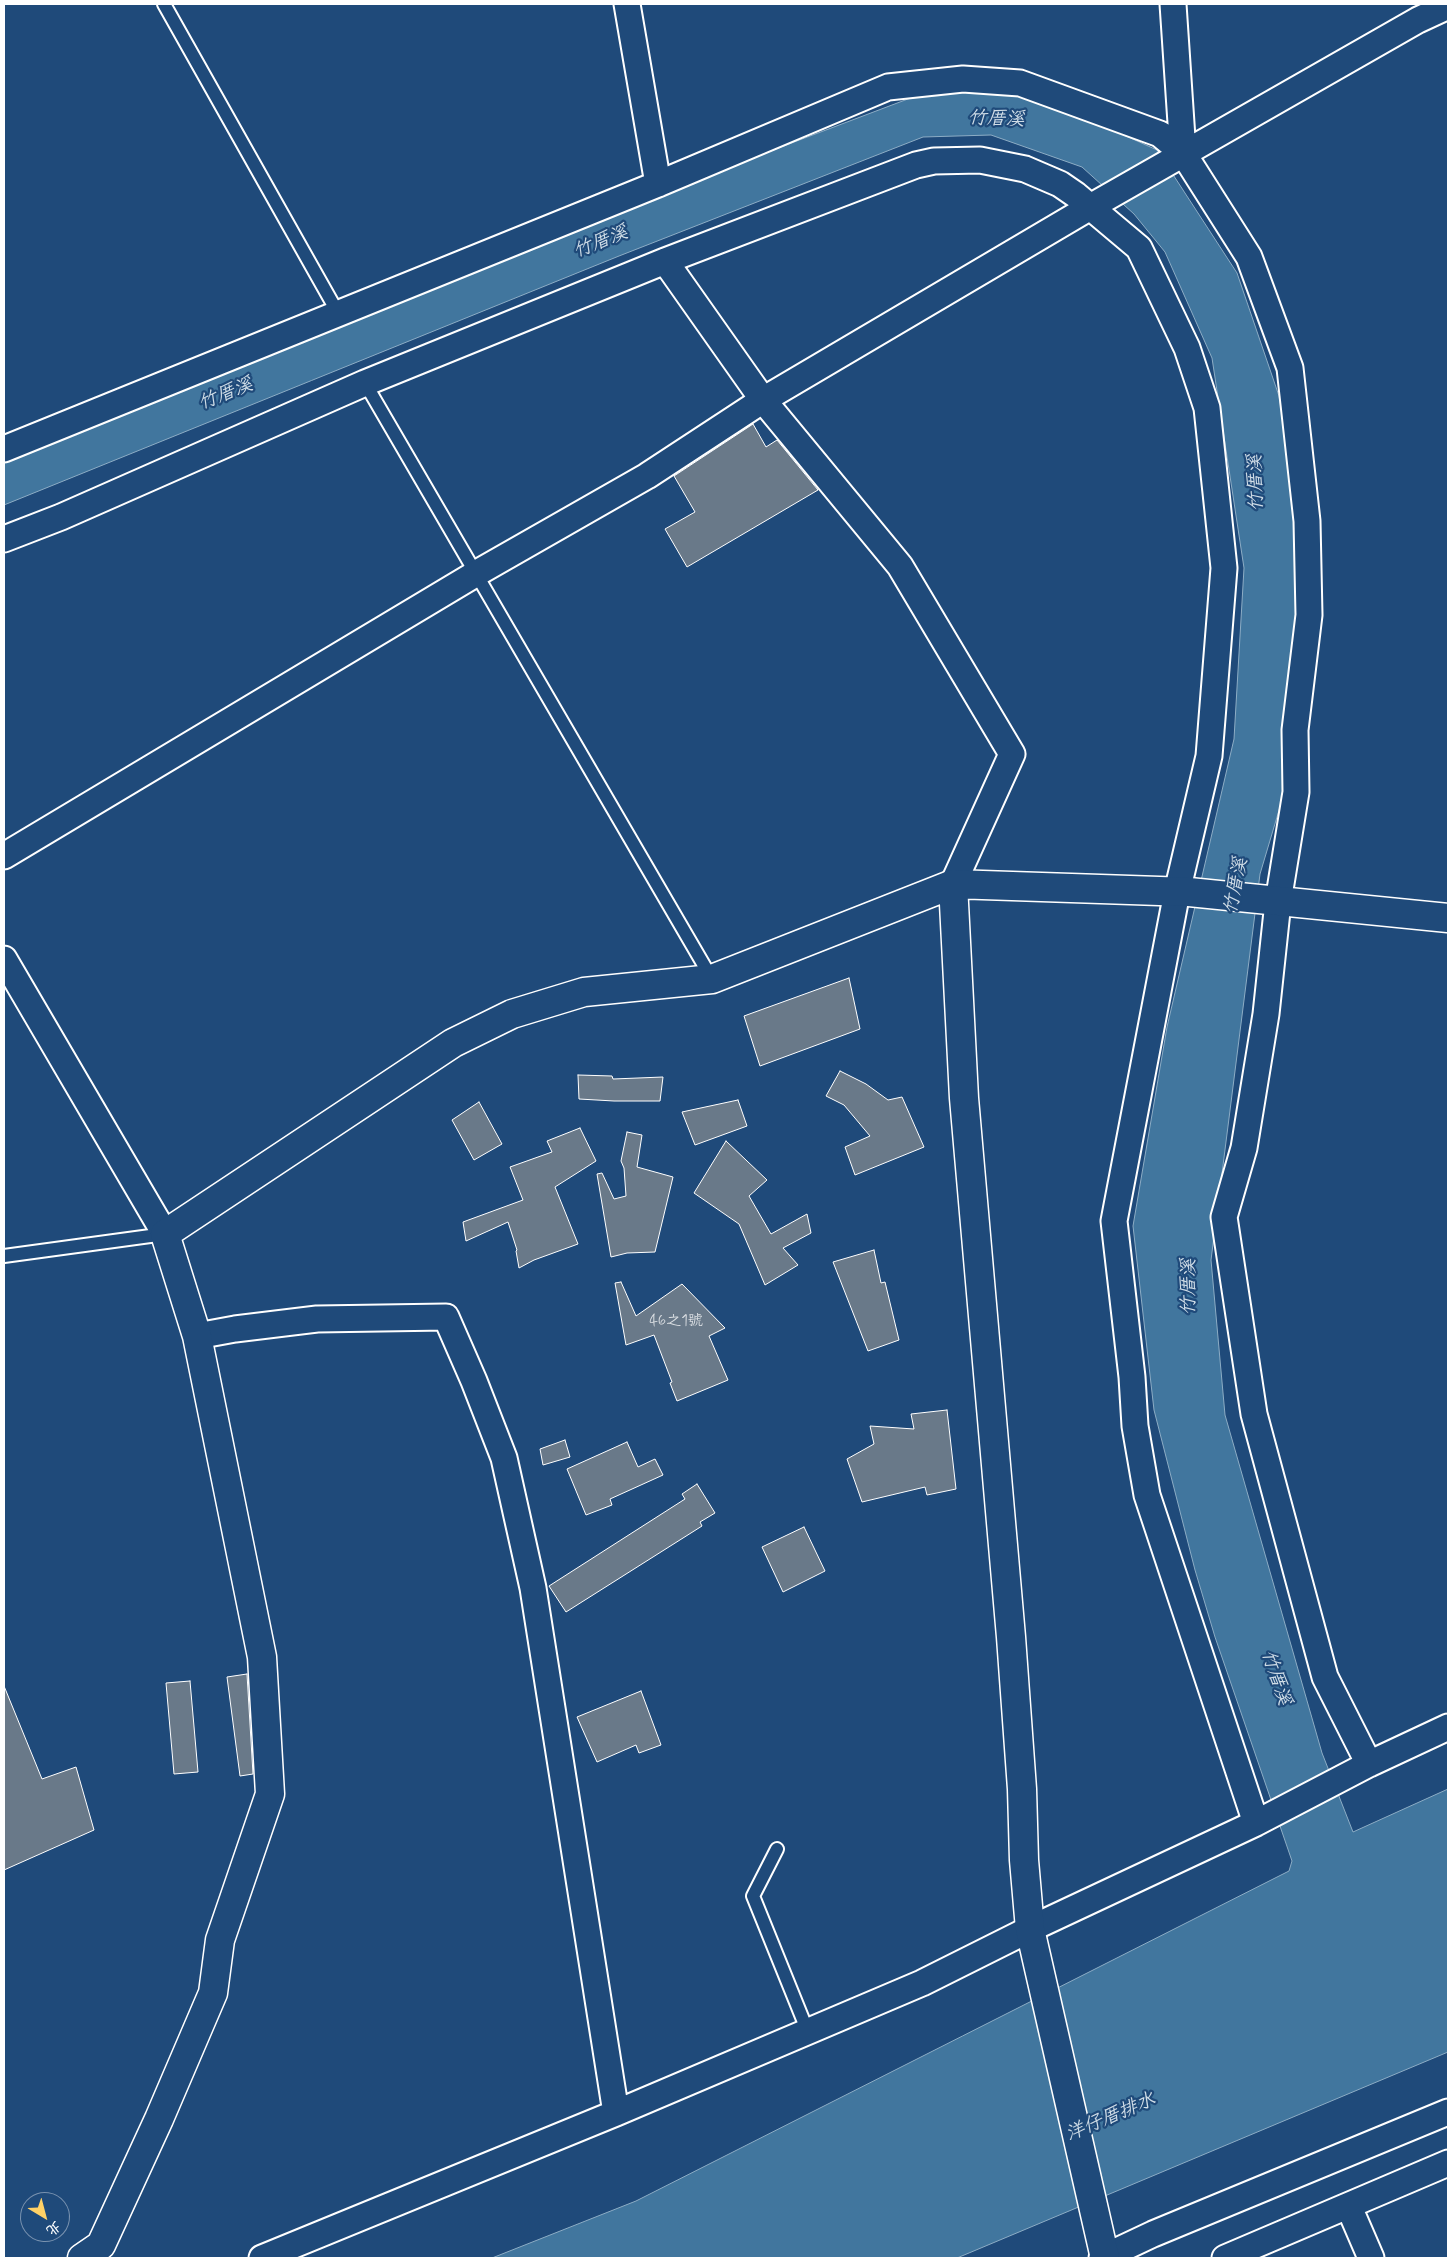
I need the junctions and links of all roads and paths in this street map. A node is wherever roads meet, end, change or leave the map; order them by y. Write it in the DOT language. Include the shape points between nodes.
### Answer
graph roads {
  1 [pos="164,4"];
  2 [pos="627,4"];
  3 [pos="1173,4"];
  4 [pos="1448,6"];
  5 [pos="1183,153"];
  6 [pos="658,184"];
  7 [pos="1092,206"];
  8 [pos="665,261"];
  9 [pos="338,313"];
  10 [pos="365,383"];
  11 [pos="763,400"];
  12 [pos="4,449"];
  13 [pos="4,539"];
  14 [pos="477,573"];
  15 [pos="4,856"];
  16 [pos="953,884"];
  17 [pos="1183,892"];
  18 [pos="1278,902"];
  19 [pos="1448,918"];
  20 [pos="4,959"];
  21 [pos="712,979"];
  22 [pos="165,1234"];
  23 [pos="4,1256"];
  24 [pos="197,1336"];
  25 [pos="1448,1727"];
  26 [pos="1369,1764"];
  27 [pos="1256,1822"];
  28 [pos="777,1849"];
  29 [pos="1030,1929"];
  30 [pos="808,2032"];
  31 [pos="1448,2112"];
  32 [pos="616,2113"];
  33 [pos="1448,2163"];
  34 [pos="1349,2206"];
  35 [pos="82,2258"];
  36 [pos="262,2258"];
  37 [pos="1104,2258"];
  38 [pos="1224,2258"];
  39 [pos="1371,2258"];
  1 -- 9 [label="lane"];
  2 -- 6 [label="street"];
  3 -- 5 [label="street"];
  4 -- 5 [label="street"];
  5 -- 6 [label="street" via="1160,134 1020,82 963,80 888,87"];
  5 -- 7 [label="street"];
  5 -- 18 [label="street" via="1248,257 1290,368 1308,521 1309,615 1295,730 1296,792"];
  6 -- 9 [label="street"];
  7 -- 8 [label="street" via="1060,184 1025,169 980,160 934,161 916,165"];
  7 -- 11 [label="street"];
  7 -- 17 [label="street" via="1138,248 1187,348 1207,408 1224,568 1210,756"];
  8 -- 10 [label="street"];
  8 -- 11 [label="street"];
  9 -- 12 [label="street"];
  10 -- 13 [label="street"];
  10 -- 14 [label="lane"];
  11 -- 14 [label="street" via="647,476"];
  11 -- 16 [label="street" via="900,566 1012,754"];
  14 -- 15 [label="street"];
  14 -- 21 [label="lane"];
  16 -- 17 [label="street"];
  16 -- 21 [label="street"];
  16 -- 29 [label="street" via="964,1098 1011,1637"];
  17 -- 18 [label="street"];
  17 -- 27 [label="street" via="1141,1070 1114,1221 1135,1426 1147,1495"];
  18 -- 19 [label="street"];
  18 -- 26 [label="street" via="1266,1014 1244,1148 1224,1217 1254,1414 1325,1677"];
  20 -- 22 [label="street"];
  21 -- 22 [label="street" via="584,992 512,1014 453,1043"];
  22 -- 23 [label="lane"];
  22 -- 24 [label="street"];
  24 -- 32 [label="street" via="317,1320 446,1317 504,1458 533,1588"];
  24 -- 35 [label="street" via="262,1657 270,1794 220,1940 213,1993 101,2245"];
  25 -- 26 [label="street"];
  26 -- 27 [label="street"];
  27 -- 29 [label="street"];
  28 -- 30 [label="lane" via="753,1896"];
  29 -- 30 [label="street" via="922,1983"];
  29 -- 37 [label="street"];
  30 -- 32 [label="street"];
  31 -- 37 [label="street" via="1153,2234"];
  32 -- 36 [label="street"];
  33 -- 34 [label="street"];
  34 -- 38 [label="street"];
  34 -- 39 [label="street"];
}
